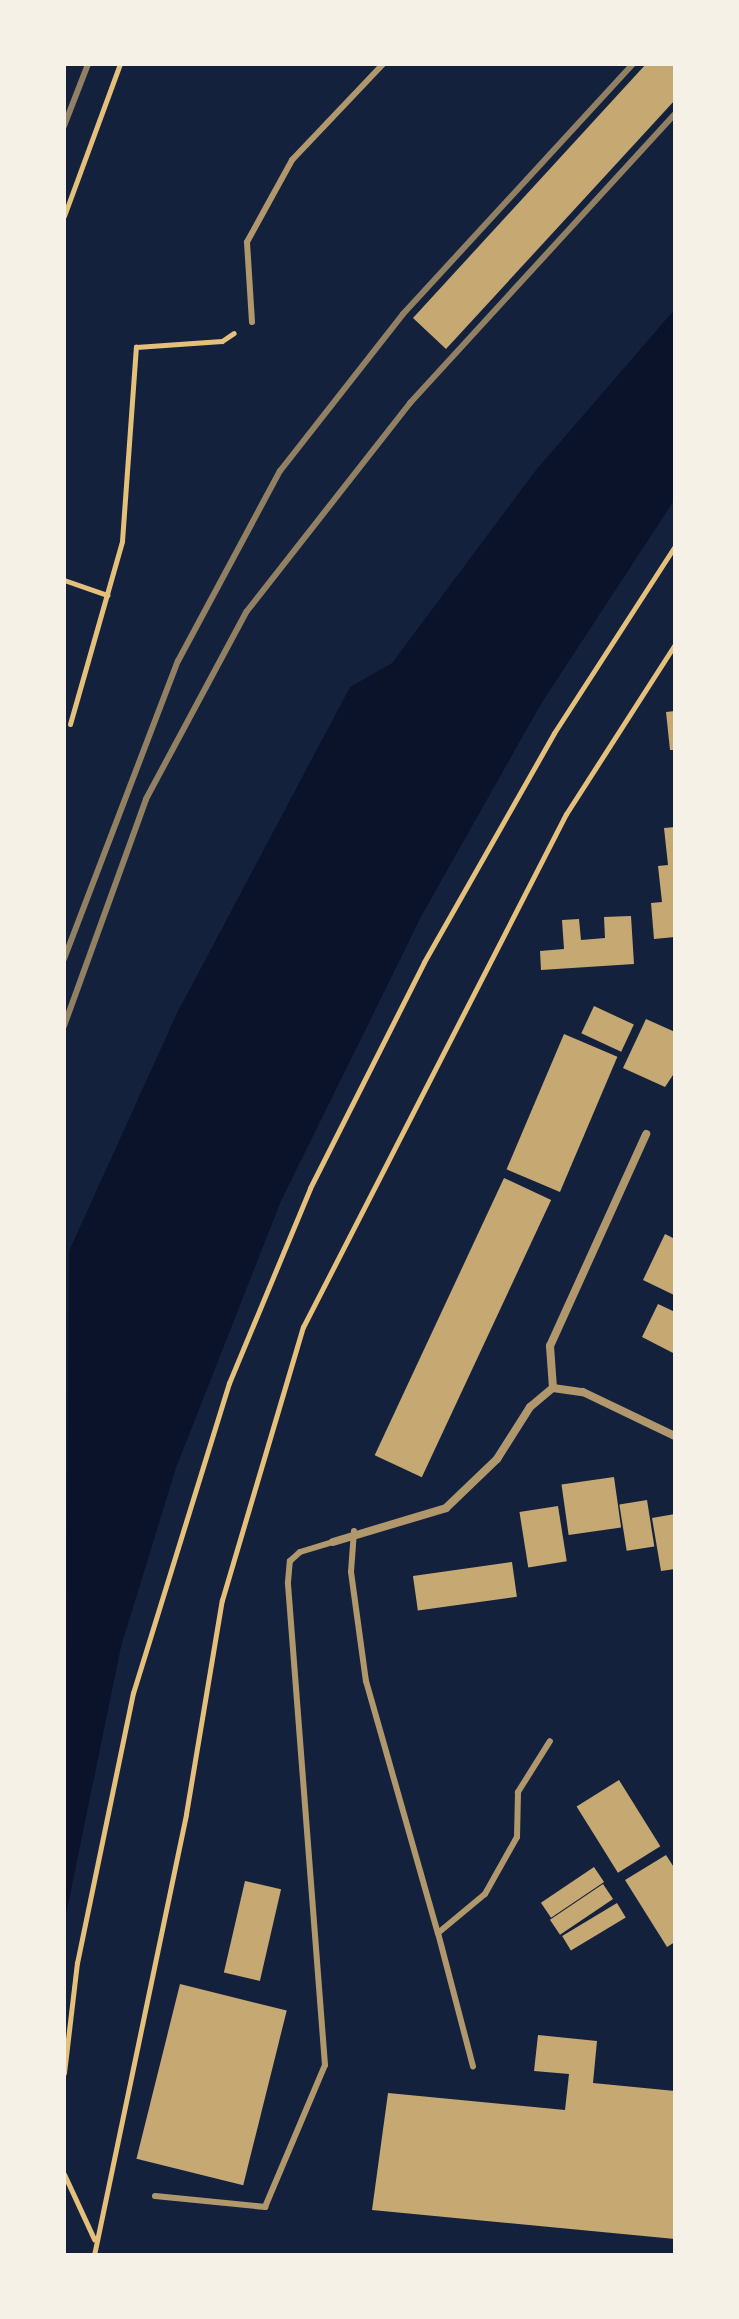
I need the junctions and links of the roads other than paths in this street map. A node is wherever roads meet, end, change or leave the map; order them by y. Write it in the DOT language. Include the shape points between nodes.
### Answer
graph roads {
  1 [pos="383,64"];
  2 [pos="252,322"];
  3 [pos="646,1134"];
  4 [pos="553,1388"];
  5 [pos="675,1436"];
  6 [pos="354,1531"];
  7 [pos="333,1542"];
  8 [pos="550,1741"];
  9 [pos="438,1933"];
  10 [pos="473,2066"];
  11 [pos="155,2196"];
  1 -- 2 [label="lane" via="292,160 247,242"];
  3 -- 4 [label="street" via="550,1346"];
  4 -- 5 [label="street" via="583,1392"];
  4 -- 6 [label="street" via="530,1407 497,1459 446,1508 403,1525"];
  6 -- 7 [label="street"];
  6 -- 9 [label="lane" via="351,1572 366,1681"];
  7 -- 11 [label="lane" via="300,1552 290,1561 288,1582 325,2065 265,2207"];
  8 -- 9 [label="lane" via="518,1792 517,1837 491,1882"];
  9 -- 10 [label="lane"];
}
